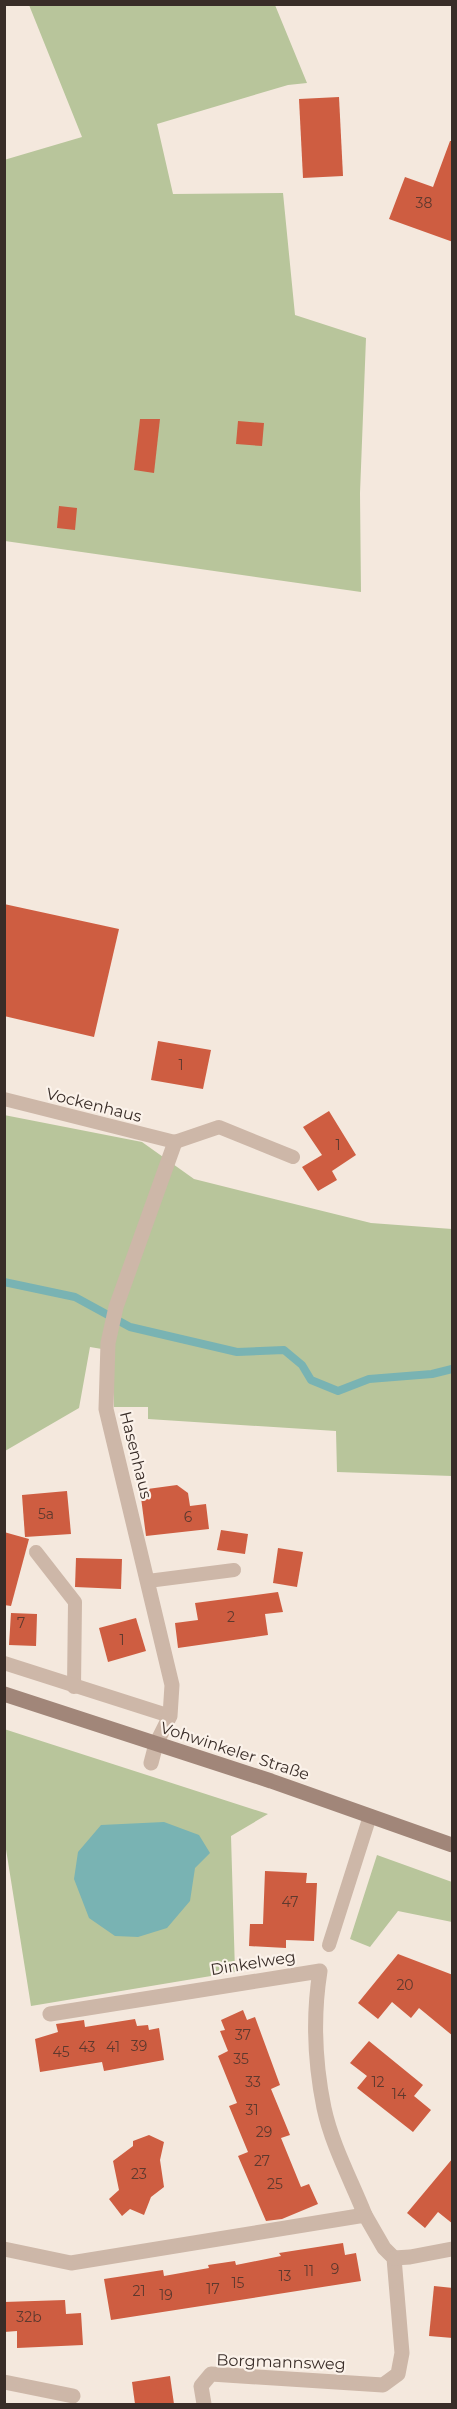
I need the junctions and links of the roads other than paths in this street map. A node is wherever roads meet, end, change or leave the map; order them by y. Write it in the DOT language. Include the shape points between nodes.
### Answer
graph roads {
  1 [pos="4,1099"];
  2 [pos="175,1142"];
  3 [pos="293,1157"];
  4 [pos="36,1552"];
  5 [pos="234,1569"];
  6 [pos="148,1581"];
  7 [pos="4,1663"];
  8 [pos="74,1687"];
  9 [pos="4,1694"];
  10 [pos="170,1716"];
  11 [pos="156,1744"];
  12 [pos="151,1763"];
  13 [pos="370,1816"];
  14 [pos="453,1845"];
  15 [pos="328,1946"];
  16 [pos="50,2014"];
  17 [pos="365,2215"];
  18 [pos="4,2249"];
  19 [pos="453,2249"];
  20 [pos="394,2258"];
  21 [pos="4,2382"];
  22 [pos="73,2396"];
  23 [pos="204,2404"];
  1 -- 2 [label="lane, Vockenhaus"];
  2 -- 3 [label="lane" via="219,1126"];
  2 -- 6 [label="street, Hasenhaus" via="116,1307 108,1343 106,1409"];
  4 -- 8 [label="lane" via="75,1602"];
  5 -- 6 [label="lane"];
  6 -- 10 [label="street, Hasenhaus" via="172,1684"];
  7 -- 8 [label="lane, Vohwinkeler Straße"];
  8 -- 10 [label="lane, Vohwinkeler Straße"];
  9 -- 11 [label="main road, Vohwinkeler Straße"];
  10 -- 11 [label="street, Hasenhaus"];
  11 -- 12 [label="street, Hasenhaus"];
  11 -- 13 [label="main road, Vohwinkeler Straße"];
  13 -- 14 [label="main road, Vohwinkeler Straße"];
  13 -- 15 [label="lane"];
  16 -- 17 [label="street, Dinkelweg" via="320,1971 316,2037 324,2108"];
  17 -- 18 [label="street" via="71,2263"];
  17 -- 20 [label="street, Dinkelweg"];
  19 -- 20 [label="street"];
  20 -- 23 [label="street, Borgmannsweg" via="402,2353 398,2374 383,2385 211,2374 201,2386"];
  21 -- 22 [label="street"];
}
